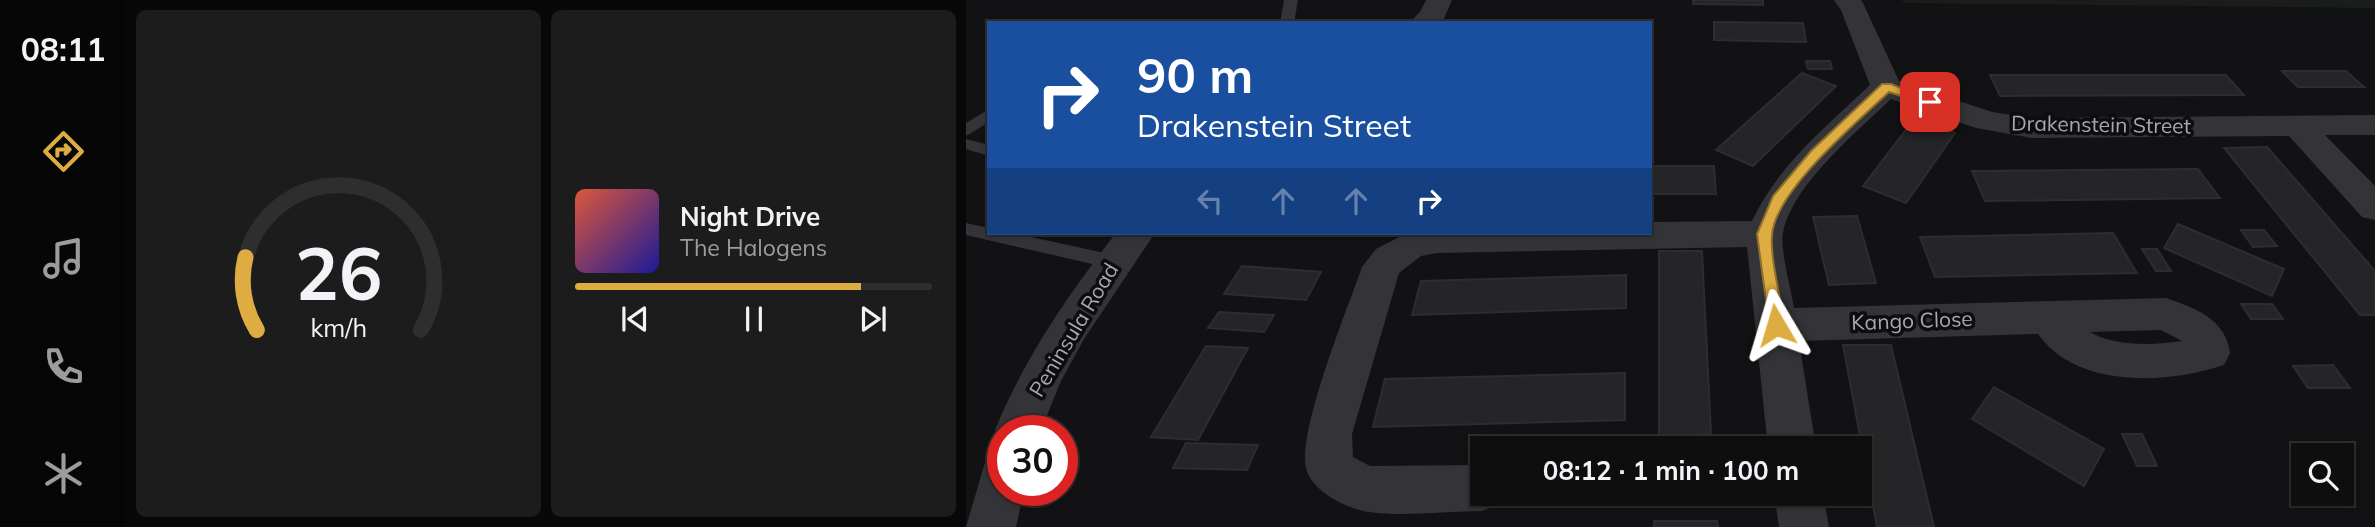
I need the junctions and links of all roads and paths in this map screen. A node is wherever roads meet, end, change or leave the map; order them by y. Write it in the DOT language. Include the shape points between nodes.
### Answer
graph roads {
  1 [pos="1291,0"];
  2 [pos="1439,0"];
  3 [pos="1847,0"];
  4 [pos="1287,21"];
  5 [pos="1425,21"];
  6 [pos="1886,87"];
  7 [pos="987,115"];
  8 [pos="2375,125"];
  9 [pos="2298,126"];
  10 [pos="966,131"];
  11 [pos="966,144"];
  12 [pos="987,150"];
  13 [pos="2375,208"];
  14 [pos="979,230"];
  15 [pos="1764,234"];
  16 [pos="1022,235"];
  17 [pos="966,243"];
  18 [pos="1125,247"];
  19 [pos="2049,316"];
  20 [pos="1776,325"];
  21 [pos="1025,415"];
  22 [pos="1790,436"];
  23 [pos="1470,488"];
  24 [pos="996,506"];
  25 [pos="1801,506"];
  26 [pos="991,527"];
  27 [pos="1804,527"];
  1 -- 4 [label="lane"];
  2 -- 5 [label="street"];
  3 -- 6 [label="street"];
  6 -- 9 [label="street, Drakenstein Street" via="1987,121 2032,128"];
  6 -- 15 [label="street" via="1780,196"];
  7 -- 10 [label="lane"];
  8 -- 9 [label="street, Drakenstein Street"];
  9 -- 13 [label="street"];
  11 -- 12 [label="lane"];
  14 -- 17 [label="lane"];
  15 -- 20 [label="street"];
  15 -- 23 [label="street" via="1460,237 1418,241 1394,252 1381,267 1339,398 1329,434 1330,468 1368,489"];
  16 -- 18 [label="lane"];
  18 -- 21 [label="street, Peninsula Road" via="1058,347"];
  19 -- 20 [label="street, Kango Close"];
  20 -- 22 [label="street"];
  24 -- 26 [label="street"];
  25 -- 27 [label="street"];
}
